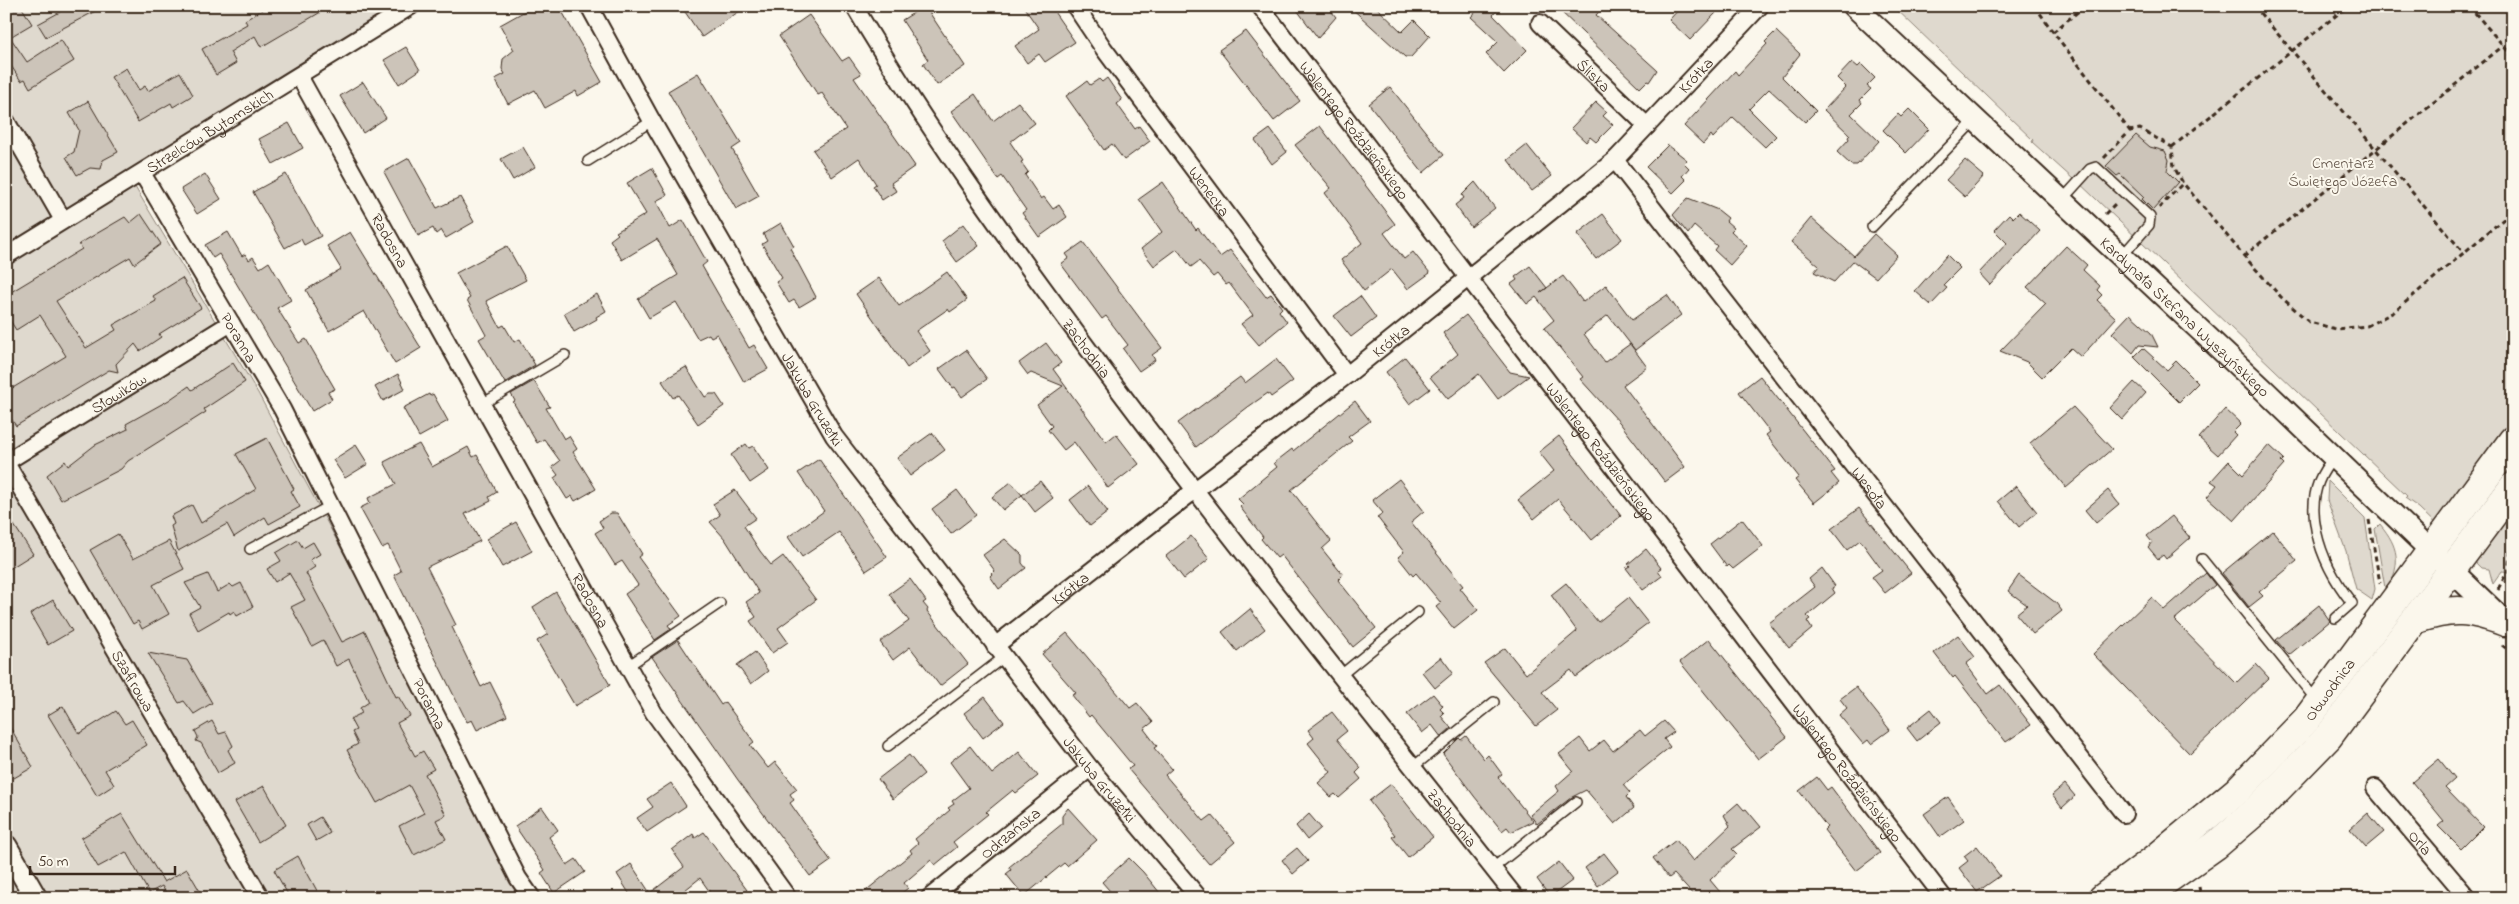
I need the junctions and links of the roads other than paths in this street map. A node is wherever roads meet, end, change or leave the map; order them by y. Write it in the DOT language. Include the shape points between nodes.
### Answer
graph roads {
  1 [pos="411,6"];
  2 [pos="589,6"];
  3 [pos="854,6"];
  4 [pos="1075,6"];
  5 [pos="1260,6"];
  6 [pos="1760,6"];
  7 [pos="1854,6"];
  8 [pos="1540,23"];
  9 [pos="299,76"];
  10 [pos="1976,120"];
  11 [pos="6,121"];
  12 [pos="652,121"];
  13 [pos="1647,126"];
  14 [pos="1615,160"];
  15 [pos="588,161"];
  16 [pos="142,173"];
  17 [pos="2062,200"];
  18 [pos="63,220"];
  19 [pos="1872,227"];
  20 [pos="6,256"];
  21 [pos="2122,256"];
  22 [pos="1470,278"];
  23 [pos="231,323"];
  24 [pos="565,355"];
  25 [pos="1347,375"];
  26 [pos="482,404"];
  27 [pos="2513,440"];
  28 [pos="2334,458"];
  29 [pos="6,463"];
  30 [pos="2513,487"];
  31 [pos="1194,491"];
  32 [pos="330,506"];
  33 [pos="250,549"];
  34 [pos="2431,550"];
  35 [pos="2202,559"];
  36 [pos="2453,570"];
  37 [pos="720,603"];
  38 [pos="1418,612"];
  39 [pos="2335,618"];
  40 [pos="2417,619"];
  41 [pos="2509,626"];
  42 [pos="1000,651"];
  43 [pos="628,666"];
  44 [pos="1341,675"];
  45 [pos="1494,702"];
  46 [pos="2318,703"];
  47 [pos="888,746"];
  48 [pos="1413,767"];
  49 [pos="1090,768"];
  50 [pos="2375,788"];
  51 [pos="1576,802"];
  52 [pos="2124,814"];
  53 [pos="6,846"];
  54 [pos="1493,868"];
  55 [pos="36,898"];
  56 [pos="261,898"];
  57 [pos="532,898"];
  58 [pos="788,898"];
  59 [pos="929,898"];
  60 [pos="1199,898"];
  61 [pos="1516,898"];
  62 [pos="1944,898"];
  63 [pos="2103,898"];
  64 [pos="2141,898"];
  65 [pos="2468,898"];
  1 -- 9 [label="street, Strzelców Bytomskich"];
  2 -- 12 [label="street, Jakuba Gruzełki"];
  3 -- 31 [label="street, Zachodnia" via="898,80 1006,238"];
  4 -- 25 [label="street, Wenecka"];
  5 -- 22 [label="street, Walentego Roździeńskiego"];
  6 -- 13 [label="street, Krótka"];
  7 -- 10 [label="street, Kardynała Stefana Wyszyńskiego"];
  8 -- 13 [label="street, Śliska"];
  9 -- 16 [label="street, Strzelców Bytomskich"];
  9 -- 26 [label="street, Radosna"];
  10 -- 17 [label="street, Kardynała Stefana Wyszyńskiego"];
  10 -- 19 [label="lane"];
  11 -- 18 [label="street"];
  12 -- 15 [label="lane"];
  12 -- 42 [label="street, Jakuba Gruzełki" via="834,436"];
  13 -- 14 [label="street, Krótka"];
  14 -- 22 [label="street, Krótka"];
  14 -- 52 [label="street, Wesoła"];
  16 -- 18 [label="street, Strzelców Bytomskich"];
  16 -- 23 [label="street, Poranna"];
  17 -- 21 [label="street, Kardynała Stefana Wyszyńskiego"];
  17 -- 21 [label="lane" via="2090,169 2096,167 2150,218 2149,225"];
  18 -- 20 [label="street, Strzelców Bytomskich"];
  21 -- 28 [label="street, Kardynała Stefana Wyszyńskiego"];
  22 -- 25 [label="street, Krótka"];
  22 -- 62 [label="street, Walentego Roździeńskiego"];
  23 -- 29 [label="street, Słowików"];
  23 -- 32 [label="street, Poranna" via="282,409"];
  24 -- 26 [label="lane"];
  25 -- 31 [label="street, Krótka"];
  26 -- 43 [label="street, Radosna"];
  27 -- 34 [label="highway, Obwodnica"];
  28 -- 34 [label="street, Kardynała Stefana Wyszyńskiego"];
  28 -- 39 [label="lane" via="2322,470 2313,517 2326,564 2352,603"];
  29 -- 56 [label="street, Szafirowa"];
  30 -- 36 [label="highway, Obwodnica"];
  31 -- 42 [label="street, Krótka"];
  31 -- 44 [label="street, Zachodnia"];
  32 -- 33 [label="lane"];
  32 -- 57 [label="street, Poranna" via="518,878"];
  34 -- 36 [label="street, Kardynała Stefana Wyszyńskiego"];
  34 -- 46 [label="highway, Obwodnica"];
  35 -- 46 [label="lane"];
  36 -- 40 [label="highway, Obwodnica"];
  36 -- 41 [label="street, Kardynała Stefana Wyszyńskiego"];
  37 -- 43 [label="lane"];
  38 -- 44 [label="lane"];
  40 -- 41 [label="highway" via="2439,612 2469,610"];
  40 -- 64 [label="highway, Obwodnica" via="2328,737 2290,777 2216,846"];
  42 -- 47 [label="lane"];
  42 -- 49 [label="street, Jakuba Gruzełki"];
  43 -- 58 [label="street, Radosna" via="654,713"];
  44 -- 48 [label="street, Zachodnia"];
  45 -- 48 [label="lane"];
  46 -- 63 [label="highway, Obwodnica" via="2237,791"];
  48 -- 54 [label="street, Zachodnia"];
  49 -- 59 [label="street, Odrzańska"];
  49 -- 60 [label="street, Jakuba Gruzełki"];
  50 -- 65 [label="street, Orla"];
  51 -- 54 [label="lane"];
  53 -- 55 [label="street"];
  54 -- 61 [label="street, Zachodnia"];
}
